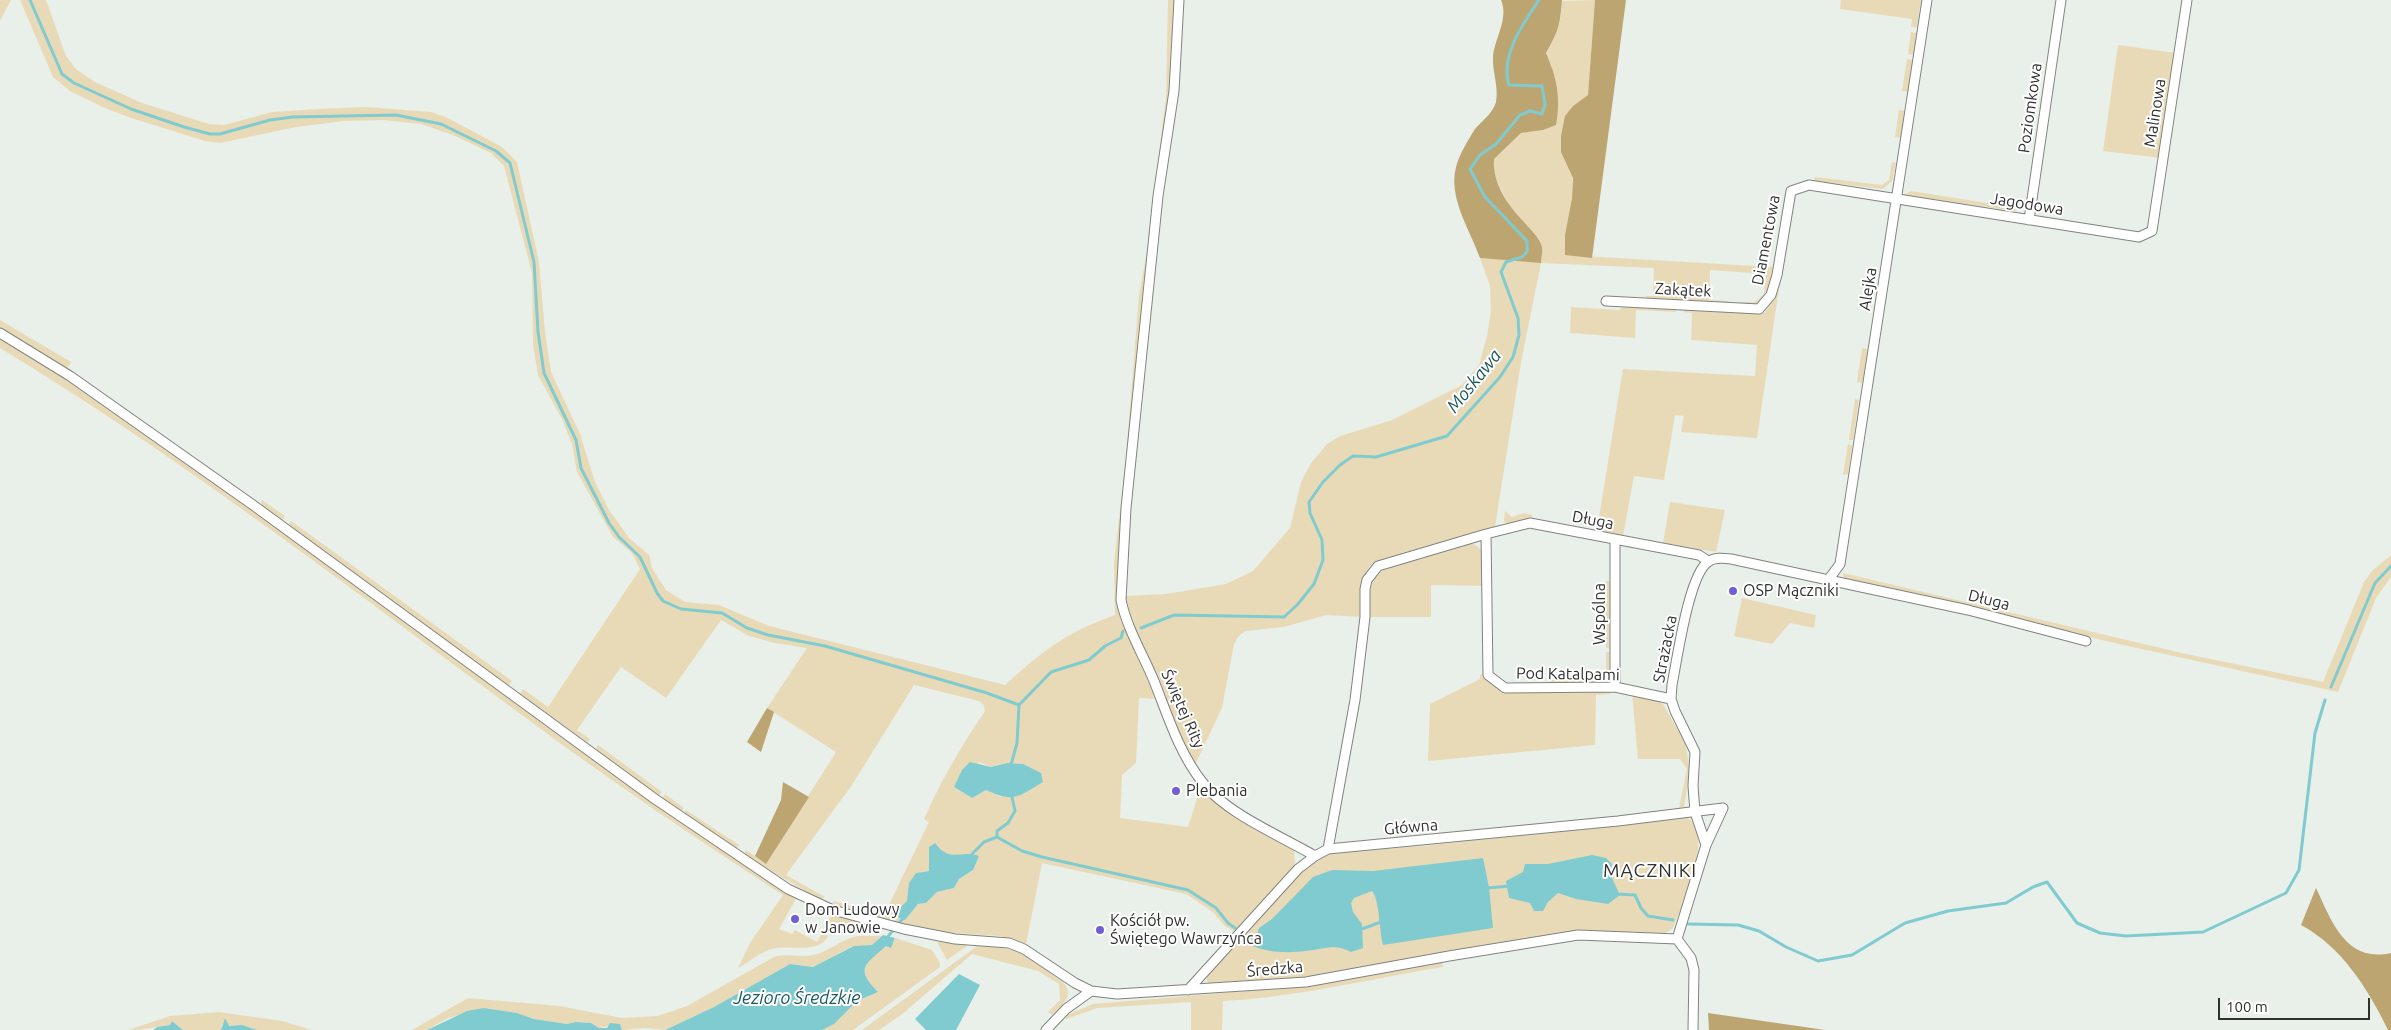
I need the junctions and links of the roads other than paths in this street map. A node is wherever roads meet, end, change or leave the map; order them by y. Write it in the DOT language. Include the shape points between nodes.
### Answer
graph roads {
  1 [pos="1180,0"];
  2 [pos="1927,0"];
  3 [pos="2061,0"];
  4 [pos="2187,0"];
  5 [pos="1896,197"];
  6 [pos="2029,220"];
  7 [pos="2152,231"];
  8 [pos="1606,301"];
  9 [pos="1759,309"];
  10 [pos="0,333"];
  11 [pos="1486,534"];
  12 [pos="1615,540"];
  13 [pos="1708,561"];
  14 [pos="1829,579"];
  15 [pos="2086,641"];
  16 [pos="1616,687"];
  17 [pos="1671,699"];
  18 [pos="1695,812"];
  19 [pos="1706,845"];
  20 [pos="1328,849"];
  21 [pos="1314,856"];
  22 [pos="1677,939"];
  23 [pos="1188,990"];
  24 [pos="1091,991"];
  25 [pos="1046,1030"];
  26 [pos="1693,1030"];
  1 -- 21 [label="street, Świętej Rity" via="1174,91 1158,196 1126,508 1121,585 1124,614 1171,727 1204,784 1238,813"];
  2 -- 5 [label="street, Alejka"];
  3 -- 6 [label="street, Poziomkowa"];
  4 -- 7 [label="street, Malinowa"];
  5 -- 6 [label="street, Jagodowa"];
  5 -- 9 [label="street, Diamentowa" via="1810,185 1791,191 1775,281 1771,295"];
  5 -- 14 [label="street, Alejka" via="1840,564"];
  6 -- 7 [label="street, Jagodowa" via="2139,237"];
  8 -- 9 [label="street, Zakątek"];
  10 -- 24 [label="street, Średzka" via="70,376 253,505 655,799 788,889 833,910 904,929 947,938 1009,943"];
  11 -- 12 [label="street, Długa" via="1530,523"];
  11 -- 16 [label="street, Pod Katalpami" via="1488,675 1505,688"];
  11 -- 20 [label="street, Długa" via="1378,566 1367,580 1355,700"];
  12 -- 13 [label="street, Długa" via="1699,555"];
  12 -- 16 [label="street, Wspólna"];
  13 -- 14 [label="street, Długa" via="1730,559"];
  13 -- 17 [label="street, Strażacka" via="1694,580"];
  14 -- 15 [label="street, Długa"];
  16 -- 17 [label="street, Pod Katalpami"];
  17 -- 18 [label="street, Strażacka" via="1695,752"];
  18 -- 19 [label="street, Strażacka"];
  18 -- 19 [label="street, Główna" via="1723,808"];
  18 -- 20 [label="street, Główna"];
  19 -- 22 [label="street"];
  20 -- 21 [label="street, Główna"];
  21 -- 23 [label="street, Główna" via="1298,869"];
  22 -- 23 [label="street, Średzka" via="1578,935 1306,982"];
  22 -- 26 [label="street" via="1694,970"];
  23 -- 24 [label="street, Średzka" via="1117,994"];
  24 -- 25 [label="street" via="1066,1009"];
}
